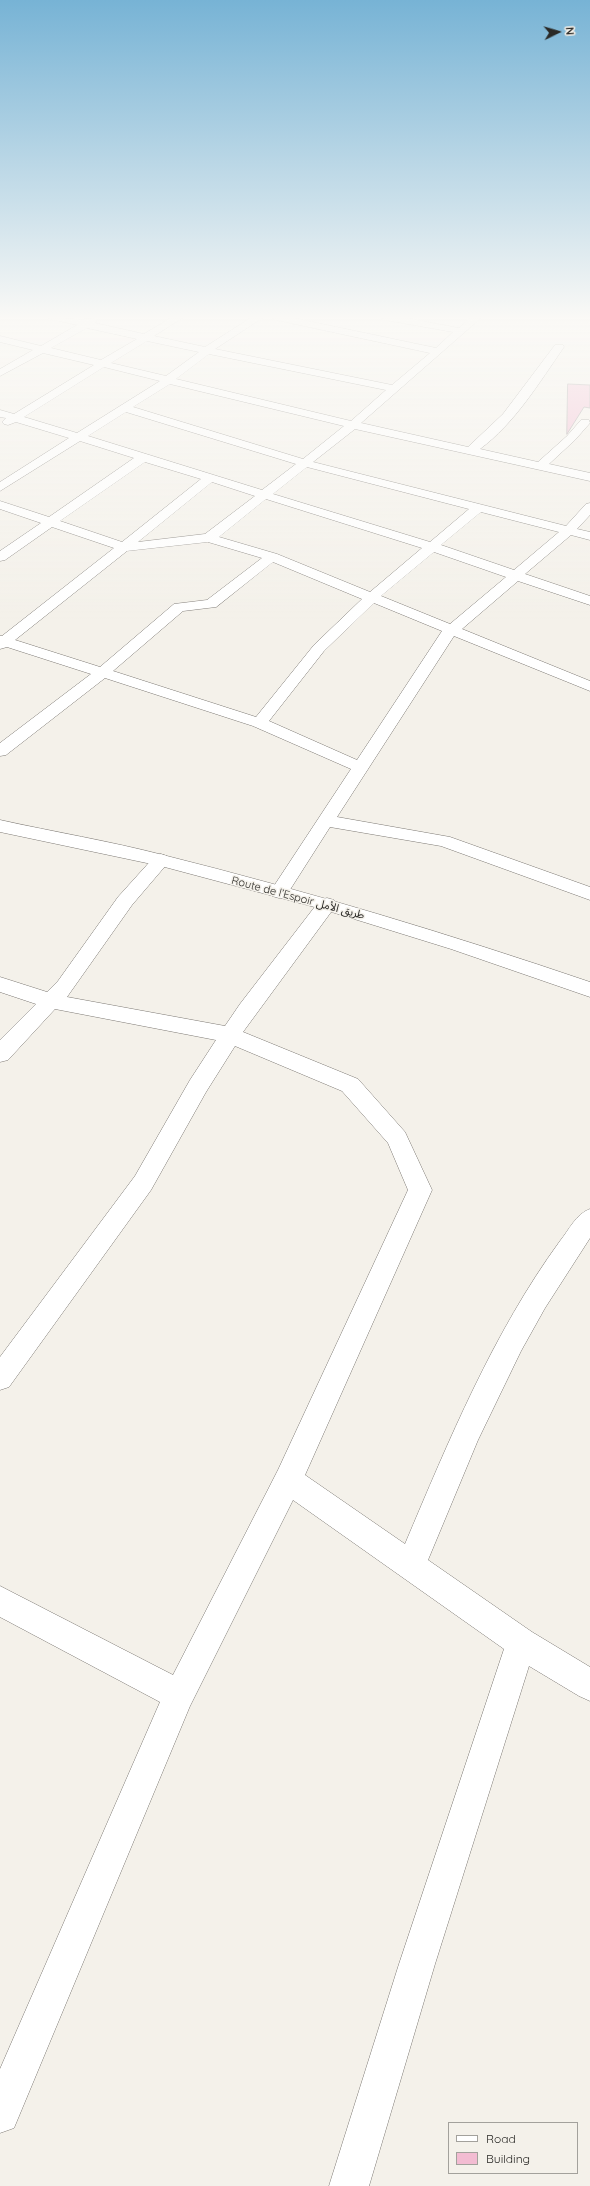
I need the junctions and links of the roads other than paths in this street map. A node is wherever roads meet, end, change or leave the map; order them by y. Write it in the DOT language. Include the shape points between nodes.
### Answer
graph roads {
  1 [pos="12,419"];
  2 [pos="22,419"];
  3 [pos="106,419"];
  4 [pos="160,419"];
  5 [pos="328,419"];
  6 [pos="360,419"];
  7 [pos="503,419"];
  8 [pos="585,422"];
  9 [pos="353,425"];
  10 [pos="0,427"];
  11 [pos="78,436"];
  12 [pos="470,451"];
  13 [pos="144,457"];
  14 [pos="304,463"];
  15 [pos="540,466"];
  16 [pos="590,476"];
  17 [pos="210,478"];
  18 [pos="0,486"];
  19 [pos="264,495"];
  20 [pos="0,505"];
  21 [pos="590,507"];
  22 [pos="479,508"];
  23 [pos="49,522"];
  24 [pos="568,531"];
  25 [pos="590,536"];
  26 [pos="209,538"];
  27 [pos="125,547"];
  28 [pos="433,547"];
  29 [pos="0,557"];
  30 [pos="272,558"];
  31 [pos="515,576"];
  32 [pos="371,598"];
  33 [pos="590,601"];
  34 [pos="450,631"];
  35 [pos="2,642"];
  36 [pos="102,673"];
  37 [pos="590,686"];
  38 [pos="259,723"];
  39 [pos="0,751"];
  40 [pos="360,768"];
  41 [pos="325,822"];
  42 [pos="0,826"];
  43 [pos="161,860"];
  44 [pos="279,892"];
  45 [pos="590,894"];
  46 [pos="327,904"];
  47 [pos="0,984"];
  48 [pos="590,990"];
  49 [pos="51,1001"];
  50 [pos="230,1034"];
  51 [pos="0,1054"];
  52 [pos="590,1219"];
  53 [pos="0,1378"];
  54 [pos="288,1480"];
  55 [pos="411,1565"];
  56 [pos="0,1601"];
  57 [pos="521,1643"];
  58 [pos="590,1685"];
  59 [pos="179,1695"];
  60 [pos="0,2114"];
  61 [pos="350,2186"];
  1 -- 10 [label="main road"];
  2 -- 11 [label="main road"];
  3 -- 11 [label="main road"];
  4 -- 14 [label="main road"];
  5 -- 9 [label="main road"];
  6 -- 9 [label="main road"];
  7 -- 12 [label="main road"];
  8 -- 15 [label="main road"];
  9 -- 12 [label="main road"];
  9 -- 14 [label="main road"];
  11 -- 13 [label="main road"];
  11 -- 18 [label="main road"];
  12 -- 15 [label="main road"];
  13 -- 17 [label="main road"];
  13 -- 23 [label="main road"];
  14 -- 19 [label="main road"];
  14 -- 22 [label="main road"];
  15 -- 16 [label="main road"];
  17 -- 19 [label="main road"];
  17 -- 27 [label="main road"];
  19 -- 26 [label="main road"];
  19 -- 28 [label="main road"];
  20 -- 23 [label="main road"];
  21 -- 24 [label="main road"];
  22 -- 24 [label="main road"];
  22 -- 28 [label="main road"];
  23 -- 27 [label="main road"];
  23 -- 29 [label="main road"];
  24 -- 25 [label="main road"];
  24 -- 31 [label="main road"];
  26 -- 27 [label="main road"];
  26 -- 30 [label="main road"];
  27 -- 35 [label="main road"];
  28 -- 31 [label="main road"];
  28 -- 32 [label="main road"];
  30 -- 32 [label="main road"];
  30 -- 36 [label="main road" via="211,604 179,607"];
  31 -- 33 [label="main road"];
  31 -- 34 [label="main road"];
  32 -- 34 [label="main road"];
  32 -- 38 [label="main road" via="319,648"];
  34 -- 37 [label="main road"];
  34 -- 40 [label="main road"];
  35 -- 36 [label="main road"];
  36 -- 38 [label="main road"];
  36 -- 39 [label="main road"];
  38 -- 40 [label="main road"];
  40 -- 41 [label="main road"];
  41 -- 44 [label="main road"];
  41 -- 45 [label="main road" via="444,842"];
  42 -- 43 [label="main road, Route de l’Espoir طريق الأمل"];
  43 -- 44 [label="main road, Route de l’Espoir طريق الأمل"];
  43 -- 49 [label="main road" via="125,901 65,986"];
  44 -- 46 [label="main road, Route de l’Espoir طريق الأمل"];
  46 -- 48 [label="main road, Route de l’Espoir طريق الأمل" via="458,944"];
  46 -- 50 [label="main road" via="246,1009"];
  47 -- 49 [label="main road"];
  49 -- 50 [label="main road"];
  49 -- 51 [label="main road"];
  50 -- 53 [label="main road" via="143,1183"];
  50 -- 54 [label="main road" via="350,1085 397,1138 420,1190"];
  52 -- 55 [label="main road" via="569,1247 515,1337 457,1453"];
  54 -- 55 [label="main road"];
  54 -- 59 [label="main road"];
  55 -- 57 [label="main road"];
  56 -- 59 [label="main road"];
  57 -- 58 [label="main road"];
  57 -- 61 [label="main road" via="417,1964"];
  59 -- 60 [label="main road"];
}
